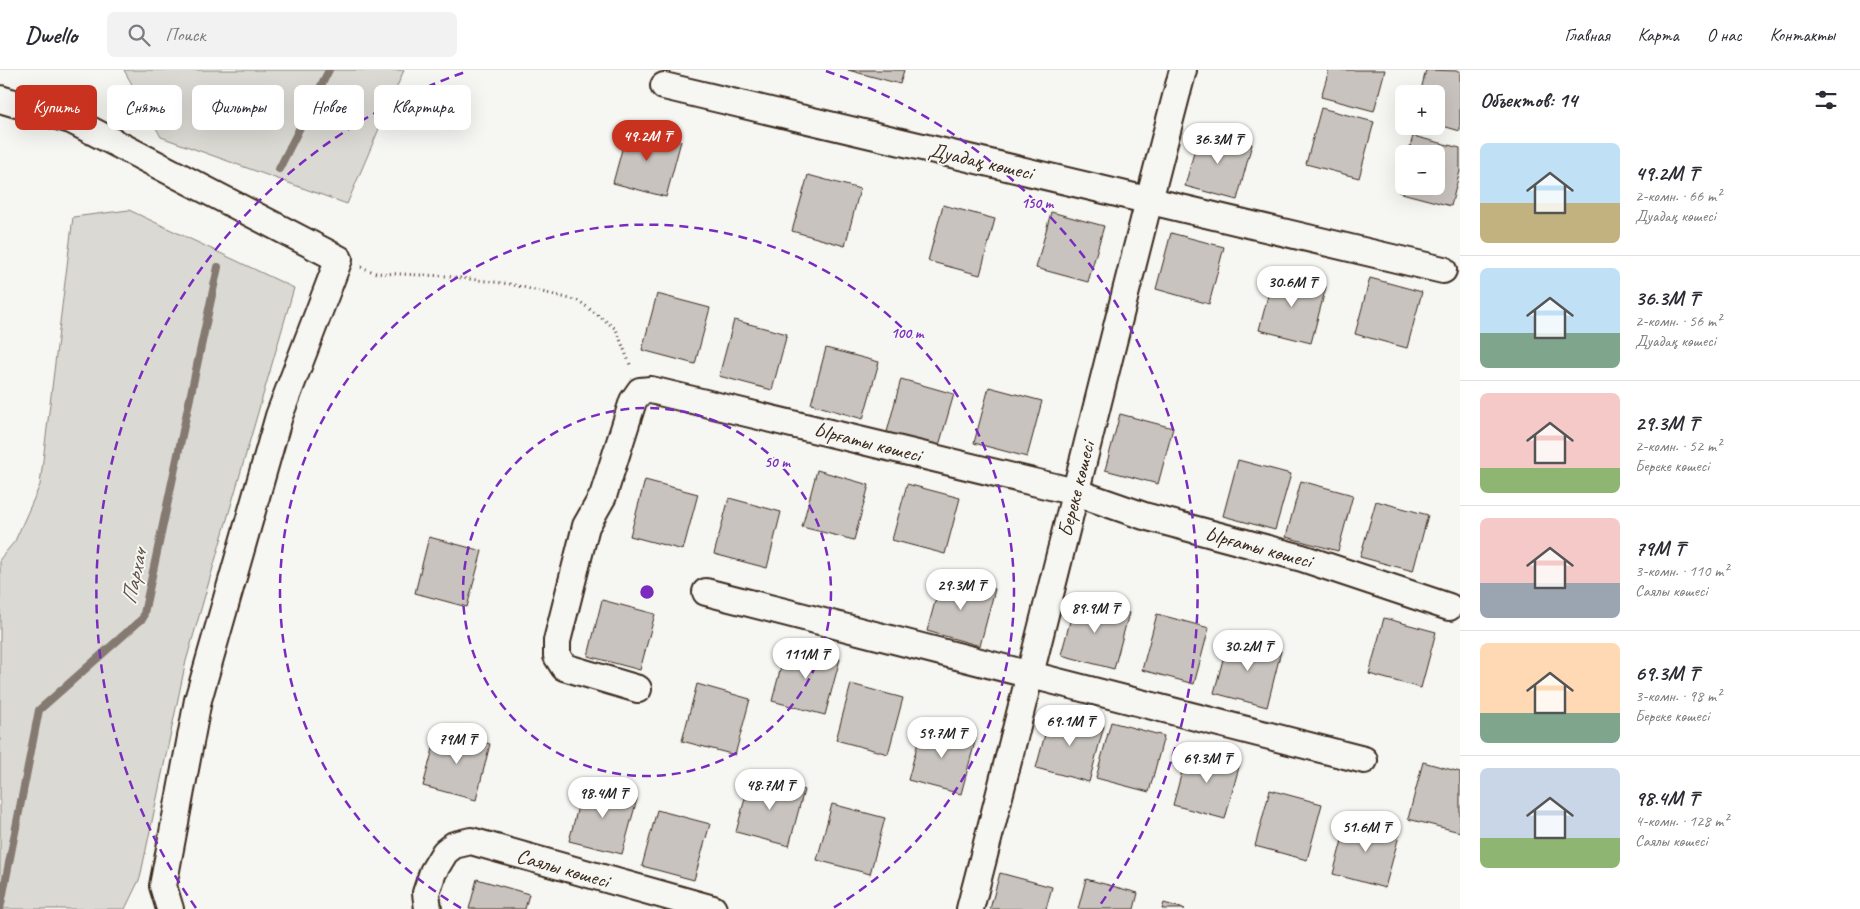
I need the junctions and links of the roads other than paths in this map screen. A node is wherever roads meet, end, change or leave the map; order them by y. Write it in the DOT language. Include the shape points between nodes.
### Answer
graph roads {
  1 [pos="1183,70"];
  2 [pos="664,86"];
  3 [pos="0,98"];
  4 [pos="1148,201"];
  5 [pos="1443,270"];
  6 [pos="1075,492"];
  7 [pos="706,592"];
  8 [pos="1449,607"];
  9 [pos="1031,675"];
  10 [pos="638,689"];
  11 [pos="1364,760"];
  12 [pos="170,909"];
  13 [pos="428,909"];
  14 [pos="713,909"];
  15 [pos="970,909"];
  1 -- 4 [label="street, Береке көшесі"];
  2 -- 4 [label="street, Дуадақ көшесі"];
  3 -- 12 [label="street" via="71,120 339,260 279,416 198,700 163,886"];
  4 -- 5 [label="street, Дуадақ көшесі"];
  4 -- 6 [label="street, Береке көшесі"];
  6 -- 8 [label="street, Ырғаты көшесі" via="1144,516 1302,558"];
  6 -- 9 [label="street, Береке көшесі"];
  6 -- 10 [label="street, Ырғаты көшесі" via="651,390 640,391 632,400 603,496 586,526 557,641 557,656 564,667"];
  7 -- 9 [label="street"];
  9 -- 11 [label="street"];
  9 -- 15 [label="street, Береке көшесі"];
  13 -- 14 [label="street, Саялы көшесі" via="426,893 445,852 471,841"];
}
